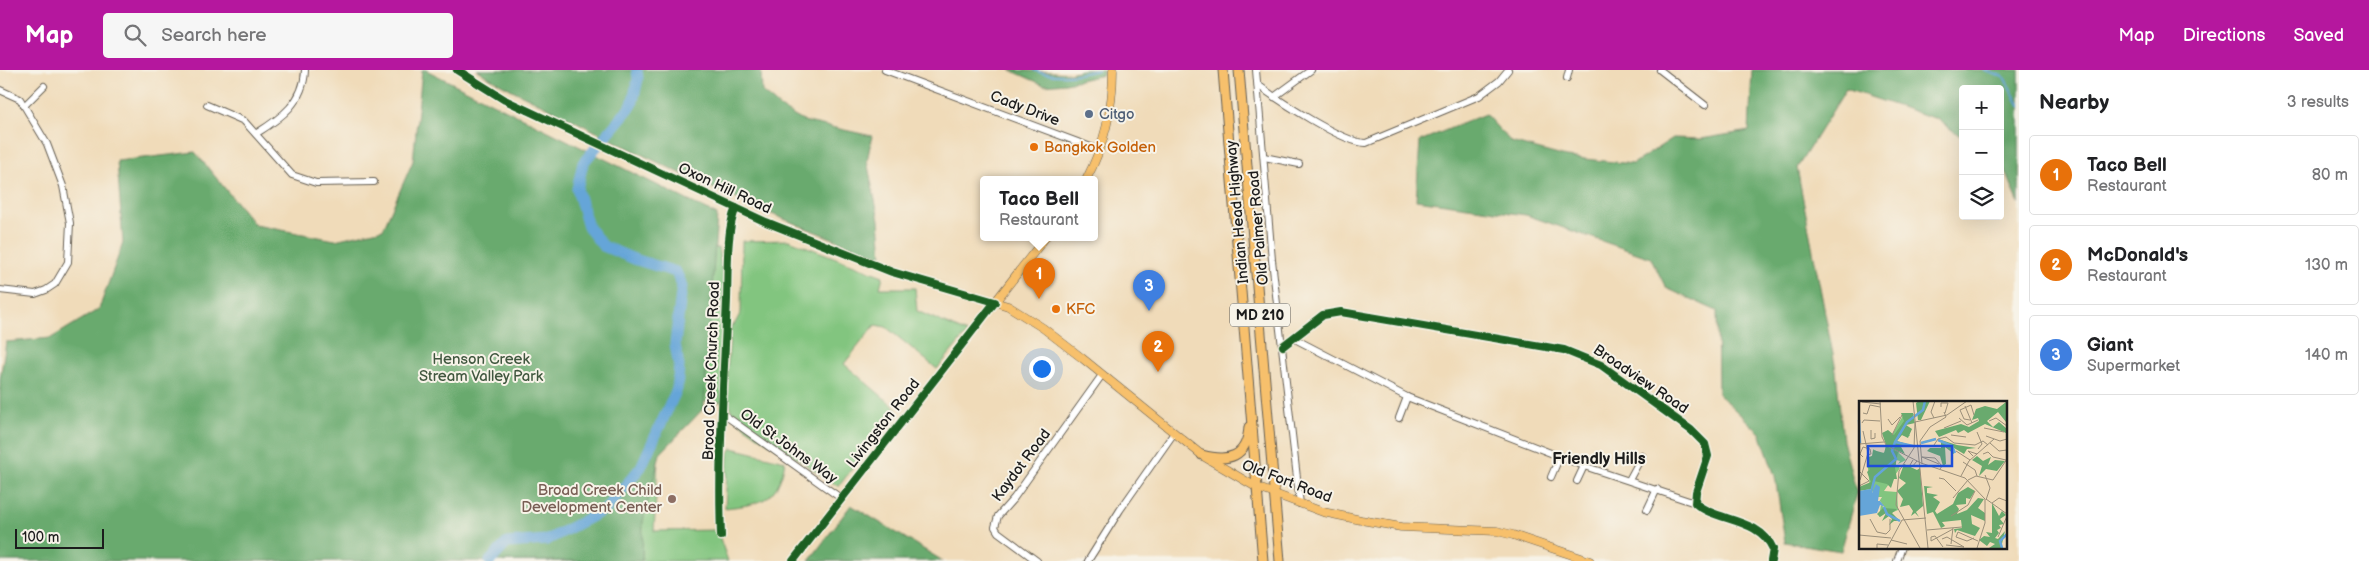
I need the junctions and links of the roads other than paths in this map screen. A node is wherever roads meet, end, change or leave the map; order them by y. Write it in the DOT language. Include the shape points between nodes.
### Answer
graph roads {
  1 [pos="305,70"];
  2 [pos="457,70"];
  3 [pos="885,70"];
  4 [pos="1223,70"];
  5 [pos="1239,70"];
  6 [pos="1256,70"];
  7 [pos="1311,70"];
  8 [pos="1508,70"];
  9 [pos="1569,70"];
  10 [pos="1660,70"];
  11 [pos="1113,73"];
  12 [pos="1567,78"];
  13 [pos="1258,85"];
  14 [pos="44,86"];
  15 [pos="0,90"];
  16 [pos="1274,97"];
  17 [pos="25,104"];
  18 [pos="207,104"];
  19 [pos="1705,105"];
  20 [pos="257,134"];
  21 [pos="1099,150"];
  22 [pos="1264,157"];
  23 [pos="1299,164"];
  24 [pos="1088,176"];
  25 [pos="374,182"];
  26 [pos="736,208"];
  27 [pos="1043,241"];
  28 [pos="0,290"];
  29 [pos="995,302"];
  30 [pos="1293,338"];
  31 [pos="1283,346"];
  32 [pos="1102,375"];
  33 [pos="1407,397"];
  34 [pos="1250,402"];
  35 [pos="723,414"];
  36 [pos="1400,418"];
  37 [pos="1174,433"];
  38 [pos="1202,455"];
  39 [pos="1560,456"];
  40 [pos="1642,456"];
  41 [pos="1584,466"];
  42 [pos="1551,477"];
  43 [pos="1629,480"];
  44 [pos="1577,481"];
  45 [pos="1256,487"];
  46 [pos="1657,489"];
  47 [pos="1274,494"];
  48 [pos="842,499"];
  49 [pos="1695,503"];
  50 [pos="1300,504"];
  51 [pos="1647,510"];
  52 [pos="721,536"];
  53 [pos="1902,548"];
  54 [pos="793,561"];
  55 [pos="1036,561"];
  56 [pos="1088,561"];
  57 [pos="1263,561"];
  58 [pos="1280,561"];
  59 [pos="1590,561"];
  60 [pos="1771,561"];
  61 [pos="1897,561"];
  1 -- 20 [label="street" via="295,103 282,117"];
  2 -- 26 [label="main road, Oxon Hill Road" via="505,100"];
  3 -- 21 [label="street, Cady Drive"];
  4 -- 34 [label="highway, Indian Head Highway / MD 210"];
  5 -- 47 [label="highway, Indian Head Highway / MD 210"];
  6 -- 13 [label="street, Old Palmer Road"];
  7 -- 16 [label="street"];
  8 -- 16 [label="street" via="1479,96 1366,143 1348,140"];
  9 -- 12 [label="street"];
  10 -- 19 [label="street"];
  11 -- 21 [label="main road" via="1110,110"];
  13 -- 16 [label="street"];
  13 -- 22 [label="street, Old Palmer Road"];
  14 -- 17 [label="street"];
  15 -- 17 [label="street" via="15,95"];
  17 -- 28 [label="street" via="51,153 63,186 70,223 69,256 59,279 46,290 29,294"];
  18 -- 20 [label="street" via="244,122"];
  20 -- 25 [label="street" via="292,175 316,182"];
  21 -- 24 [label="main road"];
  22 -- 23 [label="street"];
  22 -- 31 [label="street, Old Palmer Road"];
  26 -- 29 [label="main road, Oxon Hill Road" via="824,247 892,272"];
  26 -- 35 [label="street, Broad Creek Church Road" via="732,216"];
  27 -- 29 [label="main road, Livingston Road"];
  29 -- 32 [label="main road, Old Fort Road" via="1008,306 1036,324"];
  29 -- 48 [label="main road, Livingston Road"];
  30 -- 31 [label="street, Broadview Road"];
  30 -- 33 [label="street"];
  30 -- 49 [label="street, Broadview Road" via="1323,315 1341,312 1581,355 1601,365 1691,430 1705,444 1708,456"];
  31 -- 50 [label="street, Old Palmer Road"];
  32 -- 37 [label="main road, Old Fort Road"];
  32 -- 55 [label="street, Kaydot Road" via="996,520 998,532"];
  33 -- 36 [label="street"];
  33 -- 39 [label="street"];
  34 -- 38 [label="highway" via="1248,432 1243,448 1230,458"];
  34 -- 45 [label="highway, Indian Head Highway / MD 210"];
  35 -- 48 [label="street, Old St Johns Way"];
  35 -- 52 [label="street, Broad Creek Church Road"];
  37 -- 38 [label="main road, Old Fort Road"];
  37 -- 56 [label="street"];
  38 -- 45 [label="main road, Old Fort Road"];
  39 -- 41 [label="street"];
  39 -- 42 [label="street"];
  40 -- 43 [label="street"];
  41 -- 43 [label="street"];
  41 -- 44 [label="street"];
  43 -- 46 [label="street"];
  45 -- 47 [label="main road, Old Fort Road"];
  45 -- 57 [label="highway, Indian Head Highway / MD 210"];
  46 -- 49 [label="street"];
  46 -- 51 [label="street"];
  47 -- 50 [label="main road, Old Fort Road"];
  47 -- 58 [label="highway, Indian Head Highway / MD 210"];
  48 -- 54 [label="main road, Livingston Road"];
  49 -- 60 [label="street" via="1764,536 1773,548"];
  50 -- 59 [label="main road, Old Fort Road" via="1401,527 1513,534"];
  53 -- 61 [label="street"];
}
